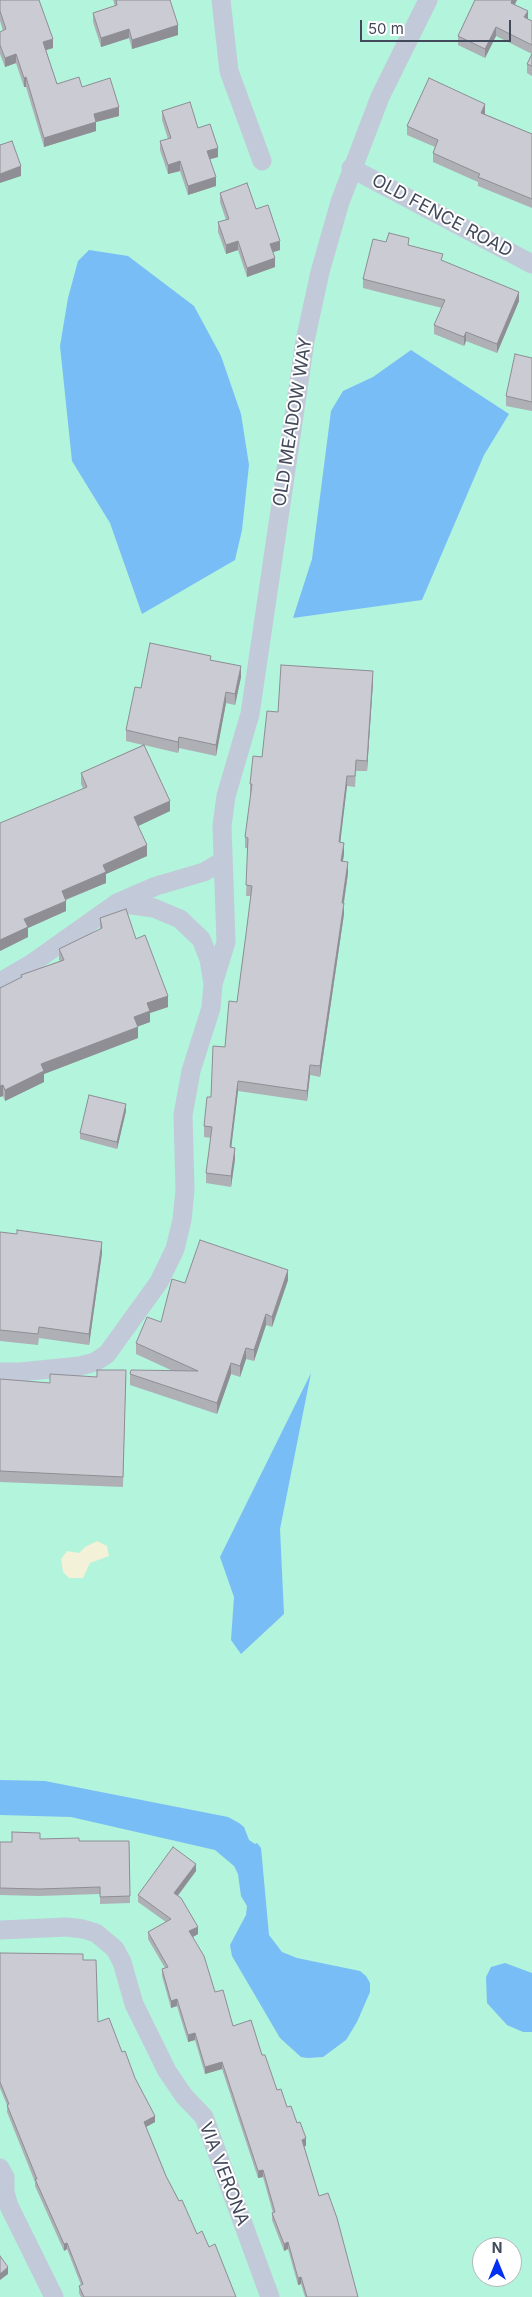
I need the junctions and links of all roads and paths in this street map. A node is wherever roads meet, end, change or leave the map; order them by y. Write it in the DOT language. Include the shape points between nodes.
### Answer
graph roads {
  1 [pos="221,0"];
  2 [pos="428,0"];
  3 [pos="262,161"];
  4 [pos="351,168"];
  5 [pos="532,264"];
  6 [pos="223,861"];
  7 [pos="117,902"];
  8 [pos="0,982"];
  9 [pos="213,984"];
  10 [pos="0,1372"];
  11 [pos="0,1930"];
  12 [pos="0,2168"];
  13 [pos="54,2297"];
  14 [pos="270,2297"];
  1 -- 3 [label="street" via="228,71"];
  2 -- 4 [label="street, OLD MEADOW WAY" via="380,97"];
  4 -- 5 [label="street, OLD FENCE ROAD"];
  4 -- 6 [label="street, OLD MEADOW WAY" via="320,272 305,341 250,714 226,796 222,826"];
  6 -- 7 [label="street" via="204,872"];
  6 -- 9 [label="street, OLD MEADOW WAY" via="226,942"];
  7 -- 8 [label="street" via="31,964"];
  7 -- 9 [label="street, OLD MEADOW WAY" via="167,912 191,928 209,959"];
  9 -- 10 [label="street, OLD MEADOW WAY" via="211,1008 187,1086 183,1115 185,1190 182,1220 175,1248 163,1275 107,1354 95,1362 72,1367"];
  11 -- 14 [label="street, VIA VERONA" via="82,1929 96,1934 115,1949 134,2004 167,2071 204,2117"];
  12 -- 13 [label="street" via="9,2206"];
}
